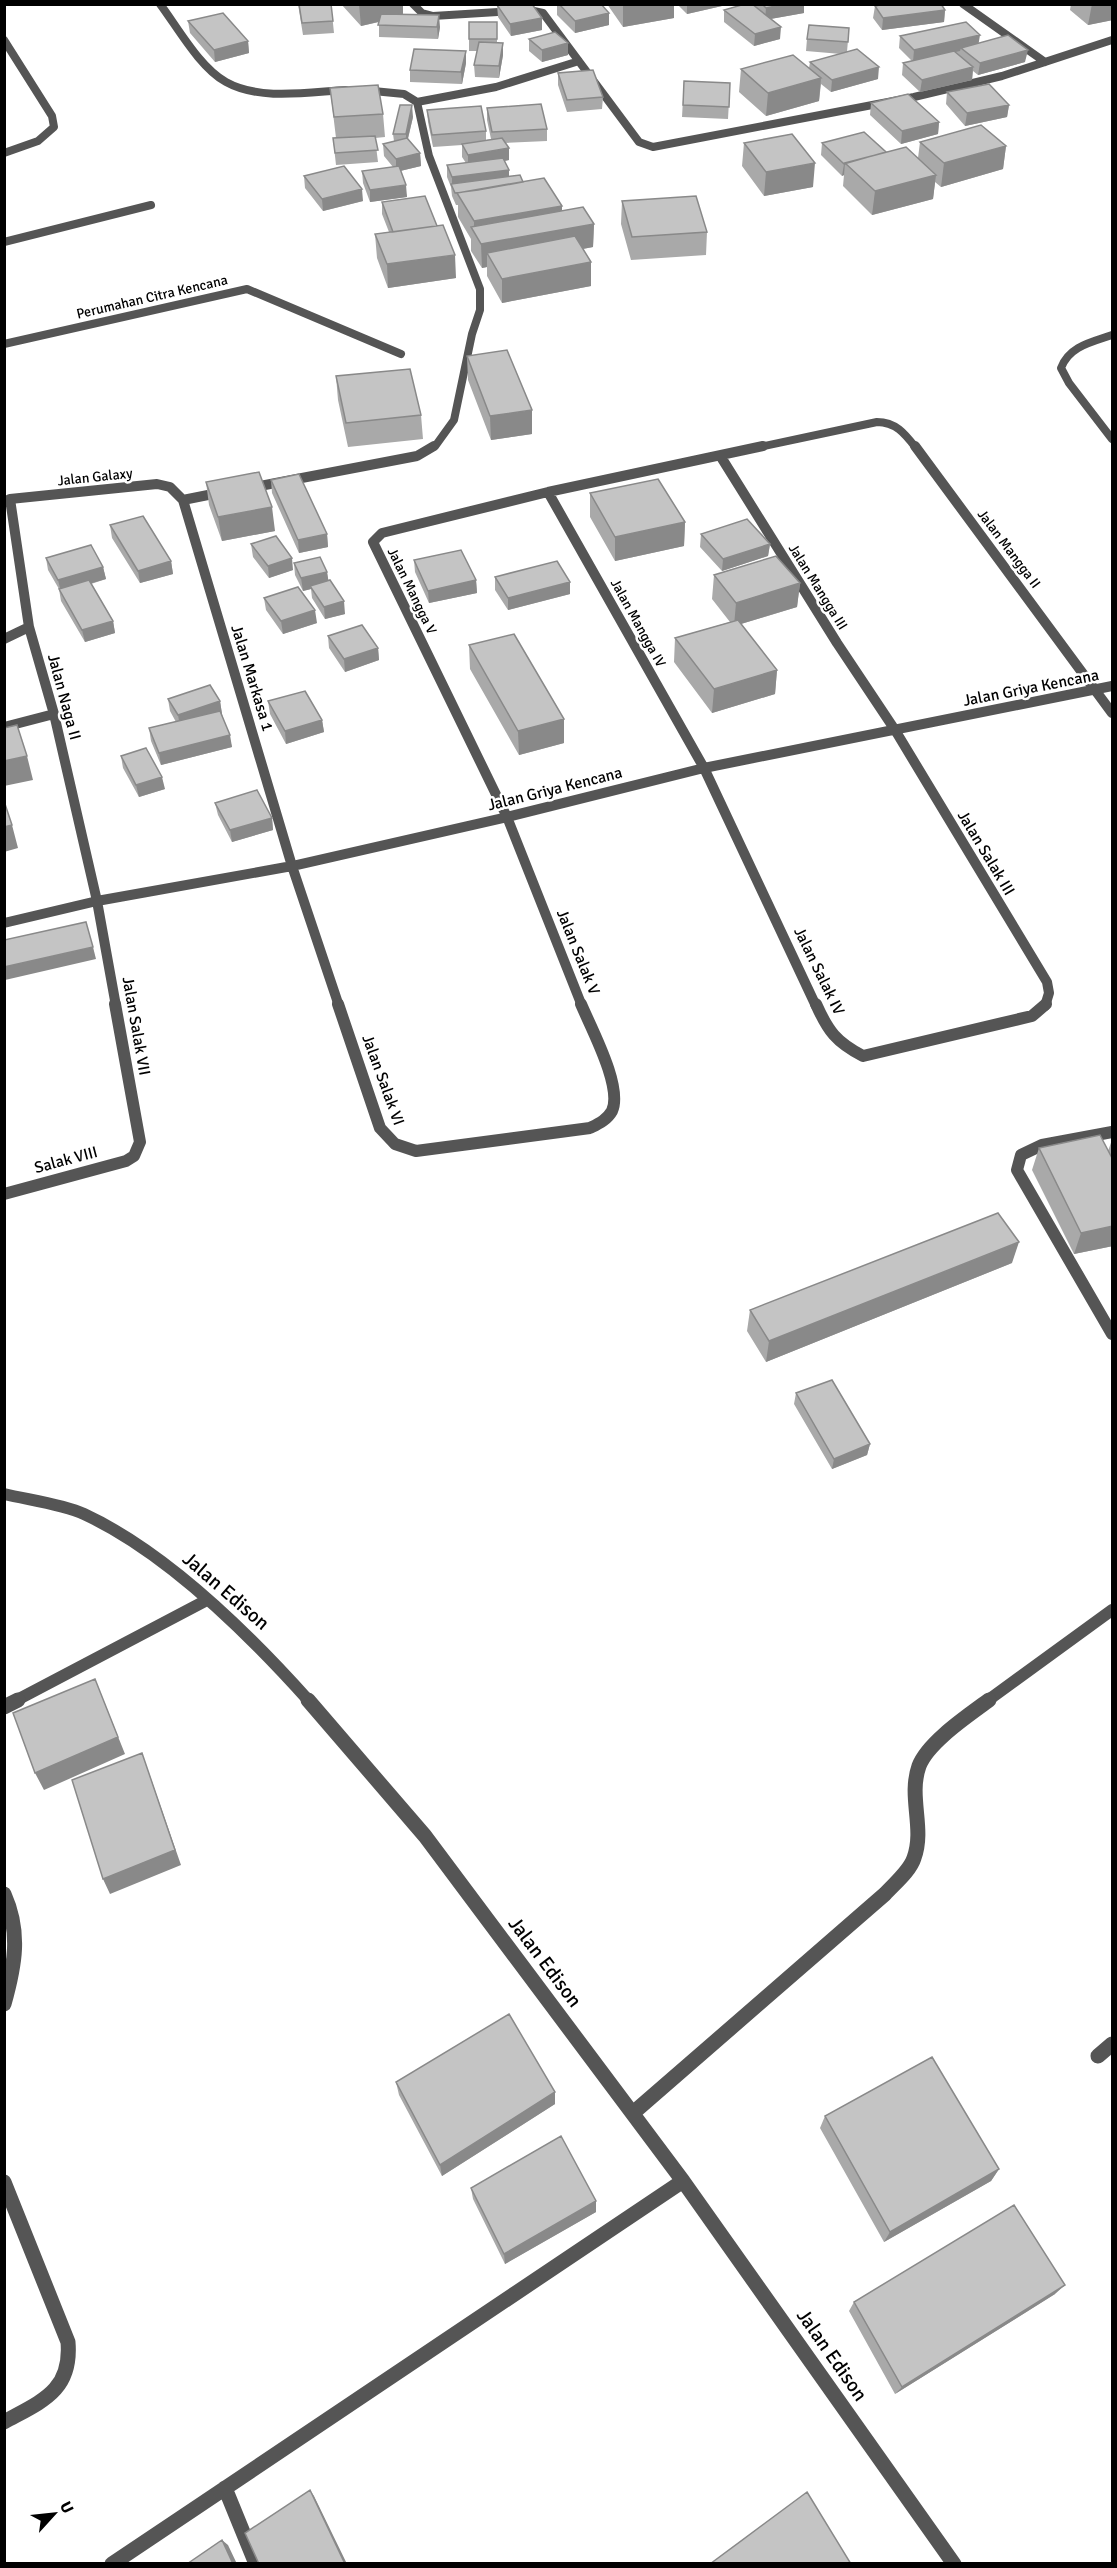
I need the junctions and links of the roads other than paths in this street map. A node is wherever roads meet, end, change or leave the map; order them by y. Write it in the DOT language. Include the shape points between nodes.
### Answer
graph roads {
  1 [pos="160,4"];
  2 [pos="413,4"];
  3 [pos="963,4"];
  4 [pos="4,40"];
  5 [pos="1113,40"];
  6 [pos="579,61"];
  7 [pos="1046,62"];
  8 [pos="417,102"];
  9 [pos="4,153"];
  10 [pos="151,205"];
  11 [pos="4,242"];
  12 [pos="1113,335"];
  13 [pos="4,344"];
  14 [pos="401,354"];
  15 [pos="1113,439"];
  16 [pos="721,457"];
  17 [pos="240,489"];
  18 [pos="229,492"];
  19 [pos="548,492"];
  20 [pos="183,500"];
  21 [pos="7,501"];
  22 [pos="29,627"];
  23 [pos="4,639"];
  24 [pos="1113,686"];
  25 [pos="1098,690"];
  26 [pos="1113,713"];
  27 [pos="54,714"];
  28 [pos="4,727"];
  29 [pos="895,730"];
  30 [pos="704,768"];
  31 [pos="507,817"];
  32 [pos="292,866"];
  33 [pos="97,902"];
  34 [pos="4,923"];
  35 [pos="1050,993"];
  36 [pos="615,1099"];
  37 [pos="1113,1132"];
  38 [pos="134,1156"];
  39 [pos="4,1194"];
  40 [pos="1113,1334"];
  41 [pos="4,1494"];
  42 [pos="207,1600"];
  43 [pos="1113,1610"];
  44 [pos="4,1707"];
  45 [pos="4,1894"];
  46 [pos="10,1970"];
  47 [pos="4,2004"];
  48 [pos="1113,2044"];
  49 [pos="1098,2056"];
  50 [pos="633,2113"];
  51 [pos="683,2181"];
  52 [pos="4,2182"];
  53 [pos="4,2422"];
  54 [pos="225,2488"];
  55 [pos="112,2564"];
  56 [pos="256,2564"];
  57 [pos="954,2564"];
  1 -- 8 [label="street" via="210,68 243,89 387,91 404,94"];
  2 -- 6 [label="street" via="422,13 433,16 540,12"];
  3 -- 7 [label="street"];
  4 -- 9 [label="street" via="52,116 54,127 48,137"];
  5 -- 7 [label="street"];
  6 -- 7 [label="street" via="639,142 653,147 914,97"];
  6 -- 8 [label="street" via="496,87"];
  8 -- 17 [label="street" via="429,156 480,289 480,310 454,420 436,445 417,456"];
  10 -- 11 [label="street"];
  12 -- 15 [label="street" via="1073,350 1061,368"];
  13 -- 14 [label="street, Perumahan Citra Kencana" via="247,289"];
  16 -- 19 [label="street"];
  16 -- 25 [label="street, Jalan Mangga II" via="877,422 896,426"];
  16 -- 29 [label="street, Jalan Mangga III"];
  18 -- 20 [label="street"];
  19 -- 30 [label="street, Jalan Mangga IV"];
  19 -- 31 [label="street, Jalan Mangga V" via="391,530 373,542"];
  20 -- 21 [label="street, Jalan Galaxy" via="170,487 157,484"];
  20 -- 32 [label="street, Jalan Markasa 1"];
  21 -- 22 [label="street, Jalan Naga II"];
  22 -- 23 [label="street"];
  22 -- 27 [label="street, Jalan Naga II"];
  24 -- 25 [label="street, Jalan Griya Kencana"];
  25 -- 26 [label="street, Jalan Mangga II"];
  25 -- 29 [label="street, Jalan Griya Kencana"];
  27 -- 28 [label="street"];
  27 -- 33 [label="street, Jalan Naga II"];
  29 -- 30 [label="street, Jalan Griya Kencana"];
  29 -- 35 [label="street, Jalan Salak III" via="1047,982"];
  30 -- 31 [label="street, Jalan Griya Kencana"];
  30 -- 35 [label="street, Jalan Salak IV" via="824,1022 842,1045 863,1056 1032,1016 1048,1003"];
  31 -- 32 [label="street, Jalan Griya Kencana"];
  31 -- 36 [label="street, Jalan Salak V" via="613,1084"];
  32 -- 33 [label="street, Jalan Griya Kencana"];
  32 -- 36 [label="street, Jalan Salak VI" via="380,1128 396,1146 416,1151 590,1128 612,1112"];
  33 -- 34 [label="street, Jalan Griya Kencana"];
  33 -- 38 [label="street, Jalan Salak VII" via="140,1142"];
  37 -- 40 [label="street" via="1042,1145 1021,1155 1017,1170"];
  38 -- 39 [label="street, Salak VIII"];
  41 -- 42 [label="street, Jalan Edison" via="82,1513 135,1541"];
  42 -- 44 [label="street"];
  42 -- 50 [label="street, Jalan Edison" via="272,1660 426,1836"];
  43 -- 50 [label="street" via="967,1716 935,1744 919,1765 914,1794 919,1835 914,1860 885,1894"];
  45 -- 46 [label="street" via="17,1925"];
  46 -- 47 [label="street"];
  48 -- 49 [label="street"];
  50 -- 51 [label="street, Jalan Edison"];
  51 -- 54 [label="street"];
  51 -- 57 [label="street, Jalan Edison"];
  52 -- 53 [label="street" via="71,2358 68,2376 59,2389"];
  54 -- 55 [label="street"];
  54 -- 56 [label="street"];
}
